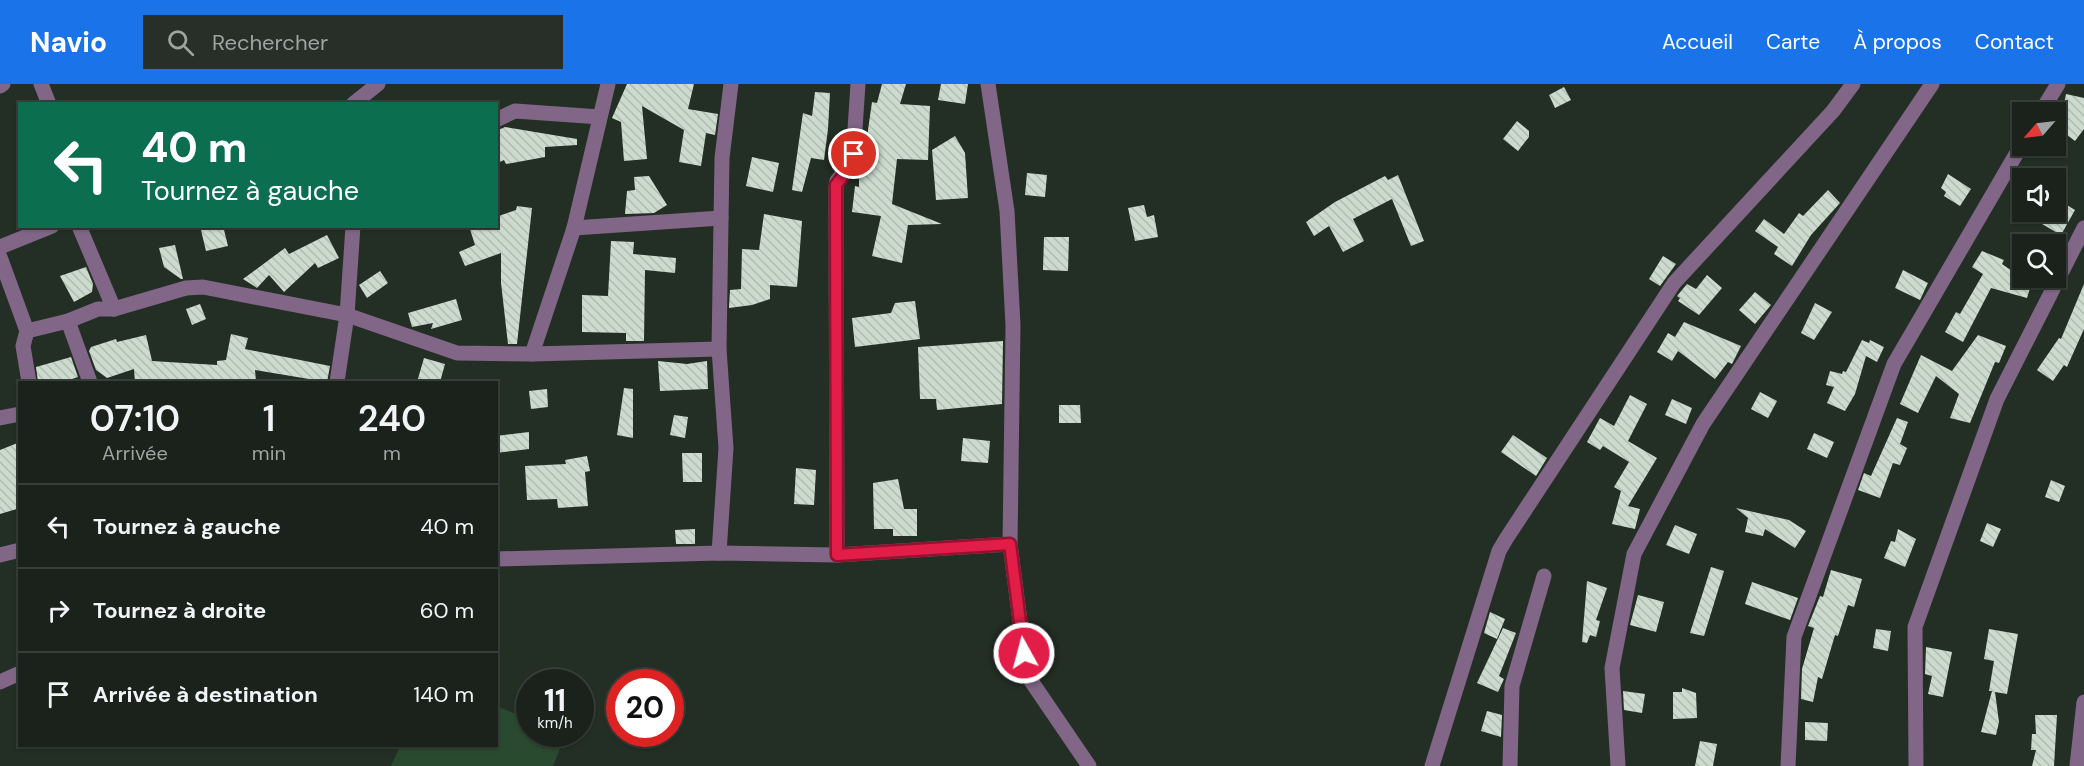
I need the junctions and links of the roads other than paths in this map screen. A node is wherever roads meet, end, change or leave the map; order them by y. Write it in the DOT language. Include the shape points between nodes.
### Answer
graph roads {
  1 [pos="41,84"];
  2 [pos="378,84"];
  3 [pos="608,84"];
  4 [pos="732,84"];
  5 [pos="858,84"];
  6 [pos="988,84"];
  7 [pos="1854,84"];
  8 [pos="1932,84"];
  9 [pos="2058,84"];
  10 [pos="48,102"];
  11 [pos="356,102"];
  12 [pos="2047,102"];
  13 [pos="600,117"];
  14 [pos="498,119"];
  15 [pos="2015,156"];
  16 [pos="721,218"];
  17 [pos="47,228"];
  18 [pos="80,228"];
  19 [pos="353,228"];
  20 [pos="574,228"];
  21 [pos="2084,228"];
  22 [pos="0,248"];
  23 [pos="0,256"];
  24 [pos="114,309"];
  25 [pos="347,315"];
  26 [pos="68,321"];
  27 [pos="27,331"];
  28 [pos="719,349"];
  29 [pos="532,354"];
  30 [pos="29,381"];
  31 [pos="90,381"];
  32 [pos="337,381"];
  33 [pos="18,414"];
  34 [pos="0,418"];
  35 [pos="1010,544"];
  36 [pos="18,550"];
  37 [pos="719,552"];
  38 [pos="0,555"];
  39 [pos="837,555"];
  40 [pos="498,559"];
  41 [pos="1544,576"];
  42 [pos="18,675"];
  43 [pos="0,682"];
  44 [pos="2084,702"];
  45 [pos="1089,766"];
  46 [pos="1432,766"];
  47 [pos="1510,766"];
  48 [pos="1618,766"];
  49 [pos="1788,766"];
  50 [pos="1916,766"];
  51 [pos="2077,766"];
  1 -- 10 [label="street"];
  2 -- 11 [label="street"];
  3 -- 13 [label="street"];
  4 -- 16 [label="street" via="722,158"];
  5 -- 39 [label="street" via="853,159 836,185"];
  6 -- 35 [label="street" via="1007,211 1013,325"];
  7 -- 46 [label="street" via="1674,283 1506,539"];
  8 -- 48 [label="street" via="1703,424 1634,554 1612,668"];
  9 -- 12 [label="street"];
  13 -- 14 [label="street" via="515,111"];
  13 -- 20 [label="street"];
  15 -- 49 [label="street" via="1894,364 1797,624 1792,647"];
  16 -- 20 [label="street"];
  16 -- 28 [label="street"];
  17 -- 22 [label="street"];
  18 -- 24 [label="street"];
  19 -- 25 [label="street"];
  20 -- 29 [label="street"];
  21 -- 50 [label="street" via="1996,399 1915,627"];
  23 -- 27 [label="street"];
  24 -- 25 [label="street" via="186,288 203,287"];
  24 -- 26 [label="street" via="98,309"];
  25 -- 29 [label="street" via="457,353"];
  25 -- 32 [label="street"];
  26 -- 27 [label="street"];
  26 -- 31 [label="street"];
  27 -- 30 [label="street" via="23,346"];
  28 -- 29 [label="street"];
  28 -- 37 [label="street" via="726,448"];
  33 -- 34 [label="street"];
  35 -- 39 [label="street"];
  35 -- 45 [label="street" via="1027,675"];
  36 -- 38 [label="street"];
  37 -- 39 [label="street"];
  37 -- 40 [label="street"];
  41 -- 47 [label="street" via="1512,686"];
  42 -- 43 [label="street"];
  44 -- 51 [label="street"];
}
